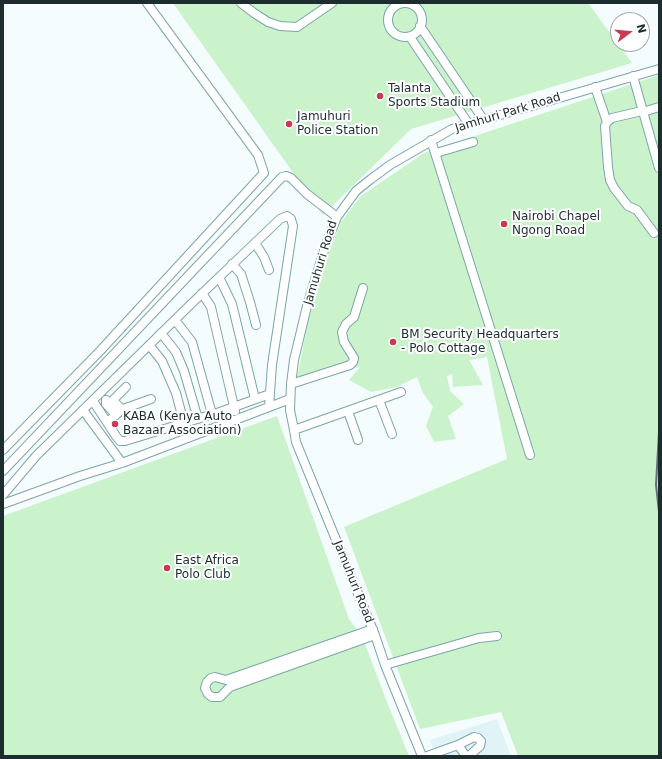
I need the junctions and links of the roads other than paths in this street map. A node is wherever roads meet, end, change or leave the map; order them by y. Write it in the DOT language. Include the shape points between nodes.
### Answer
graph roads {
  1 [pos="147,3"];
  2 [pos="241,3"];
  3 [pos="332,3"];
  4 [pos="393,5"];
  5 [pos="420,26"];
  6 [pos="410,37"];
  7 [pos="659,69"];
  8 [pos="634,76"];
  9 [pos="595,87"];
  10 [pos="659,107"];
  11 [pos="643,112"];
  12 [pos="483,119"];
  13 [pos="607,122"];
  14 [pos="468,124"];
  15 [pos="431,140"];
  16 [pos="473,142"];
  17 [pos="436,154"];
  18 [pos="659,168"];
  19 [pos="337,217"];
  20 [pos="654,234"];
  21 [pos="255,243"];
  22 [pos="232,264"];
  23 [pos="269,270"];
  24 [pos="219,277"];
  25 [pos="363,288"];
  26 [pos="202,293"];
  27 [pos="175,320"];
  28 [pos="256,325"];
  29 [pos="161,333"];
  30 [pos="149,345"];
  31 [pos="291,384"];
  32 [pos="126,387"];
  33 [pos="401,392"];
  34 [pos="270,394"];
  35 [pos="290,398"];
  36 [pos="151,399"];
  37 [pos="255,399"];
  38 [pos="106,400"];
  39 [pos="379,400"];
  40 [pos="93,401"];
  41 [pos="234,407"];
  42 [pos="269,407"];
  43 [pos="83,410"];
  44 [pos="348,411"];
  45 [pos="119,413"];
  46 [pos="212,414"];
  47 [pos="198,419"];
  48 [pos="238,419"];
  49 [pos="107,422"];
  50 [pos="184,423"];
  51 [pos="294,430"];
  52 [pos="392,434"];
  53 [pos="358,440"];
  54 [pos="3,450"];
  55 [pos="530,455"];
  56 [pos="122,463"];
  57 [pos="3,471"];
  58 [pos="3,495"];
  59 [pos="3,504"];
  60 [pos="374,632"];
  61 [pos="497,636"];
  62 [pos="385,665"];
  63 [pos="458,745"];
  64 [pos="422,756"];
  65 [pos="427,756"];
  66 [pos="467,756"];
  1 -- 54 [label="street" via="258,155 264,173 100,351"];
  2 -- 3 [label="street" via="268,22 297,27"];
  4 -- 5 [label="street" via="412,5 420,13"];
  4 -- 6 [label="street" via="388,20 391,30 399,36"];
  5 -- 6 [label="street"];
  5 -- 12 [label="street"];
  6 -- 14 [label="street"];
  7 -- 8 [label="street, Jamhuri Park Road"];
  8 -- 9 [label="street, Jamhuri Park Road"];
  8 -- 11 [label="street"];
  9 -- 12 [label="street, Jamhuri Park Road"];
  9 -- 13 [label="street"];
  10 -- 11 [label="street"];
  11 -- 13 [label="street" via="612,118"];
  11 -- 18 [label="street"];
  12 -- 14 [label="street, Jamhuri Park Road"];
  13 -- 20 [label="street" via="605,126 610,180 623,200 637,210"];
  14 -- 15 [label="street, Jamhuri Park Road"];
  15 -- 17 [label="street"];
  15 -- 19 [label="street, Jamhuri Park Road" via="390,165 356,191"];
  16 -- 17 [label="street"];
  17 -- 55 [label="street"];
  19 -- 31 [label="street, Jamuhuri Road" via="307,306"];
  19 -- 57 [label="street, Jamuhuri Road" via="307,194 292,178 282,177"];
  21 -- 22 [label="street"];
  21 -- 23 [label="street"];
  21 -- 34 [label="street" via="280,219 287,216 291,219 293,226"];
  22 -- 24 [label="street"];
  22 -- 28 [label="street" via="241,274"];
  24 -- 26 [label="street"];
  24 -- 37 [label="street" via="232,304"];
  25 -- 31 [label="street" via="354,317 342,332 344,342 354,358 353,362"];
  26 -- 27 [label="street"];
  26 -- 41 [label="street" via="211,308"];
  27 -- 29 [label="street"];
  27 -- 46 [label="street" via="192,342"];
  29 -- 30 [label="street"];
  29 -- 47 [label="street" via="176,352"];
  30 -- 40 [label="street"];
  30 -- 50 [label="street" via="162,361 176,393"];
  31 -- 35 [label="street, Jamuhuri Road"];
  32 -- 45 [label="street" via="113,400"];
  33 -- 39 [label="street"];
  34 -- 37 [label="street"];
  34 -- 42 [label="street"];
  35 -- 42 [label="street"];
  35 -- 51 [label="street, Jamuhuri Road"];
  36 -- 45 [label="street"];
  37 -- 41 [label="street"];
  38 -- 45 [label="street" via="106,404"];
  39 -- 44 [label="street"];
  39 -- 52 [label="street"];
  40 -- 43 [label="street"];
  40 -- 49 [label="street"];
  41 -- 46 [label="street"];
  41 -- 48 [label="street"];
  42 -- 48 [label="street"];
  43 -- 56 [label="street"];
  43 -- 58 [label="street" via="36,456"];
  44 -- 51 [label="street"];
  44 -- 53 [label="street"];
  45 -- 49 [label="street"];
  46 -- 47 [label="street"];
  47 -- 50 [label="street"];
  48 -- 56 [label="street"];
  49 -- 50 [label="street" via="120,441"];
  51 -- 60 [label="street, Jamuhuri Road" via="296,442"];
  56 -- 59 [label="street"];
  60 -- 60 [label="street" via="230,687 220,697 208,694 207,682 211,678 226,680"];
  60 -- 62 [label="street, Jamuhuri Road"];
  61 -- 62 [label="street" via="479,638"];
  62 -- 64 [label="street, Jamuhuri Road"];
  63 -- 65 [label="street"];
  63 -- 66 [label="street"];
  63 -- 66 [label="street" via="474,737 480,740 480,746"];
}
